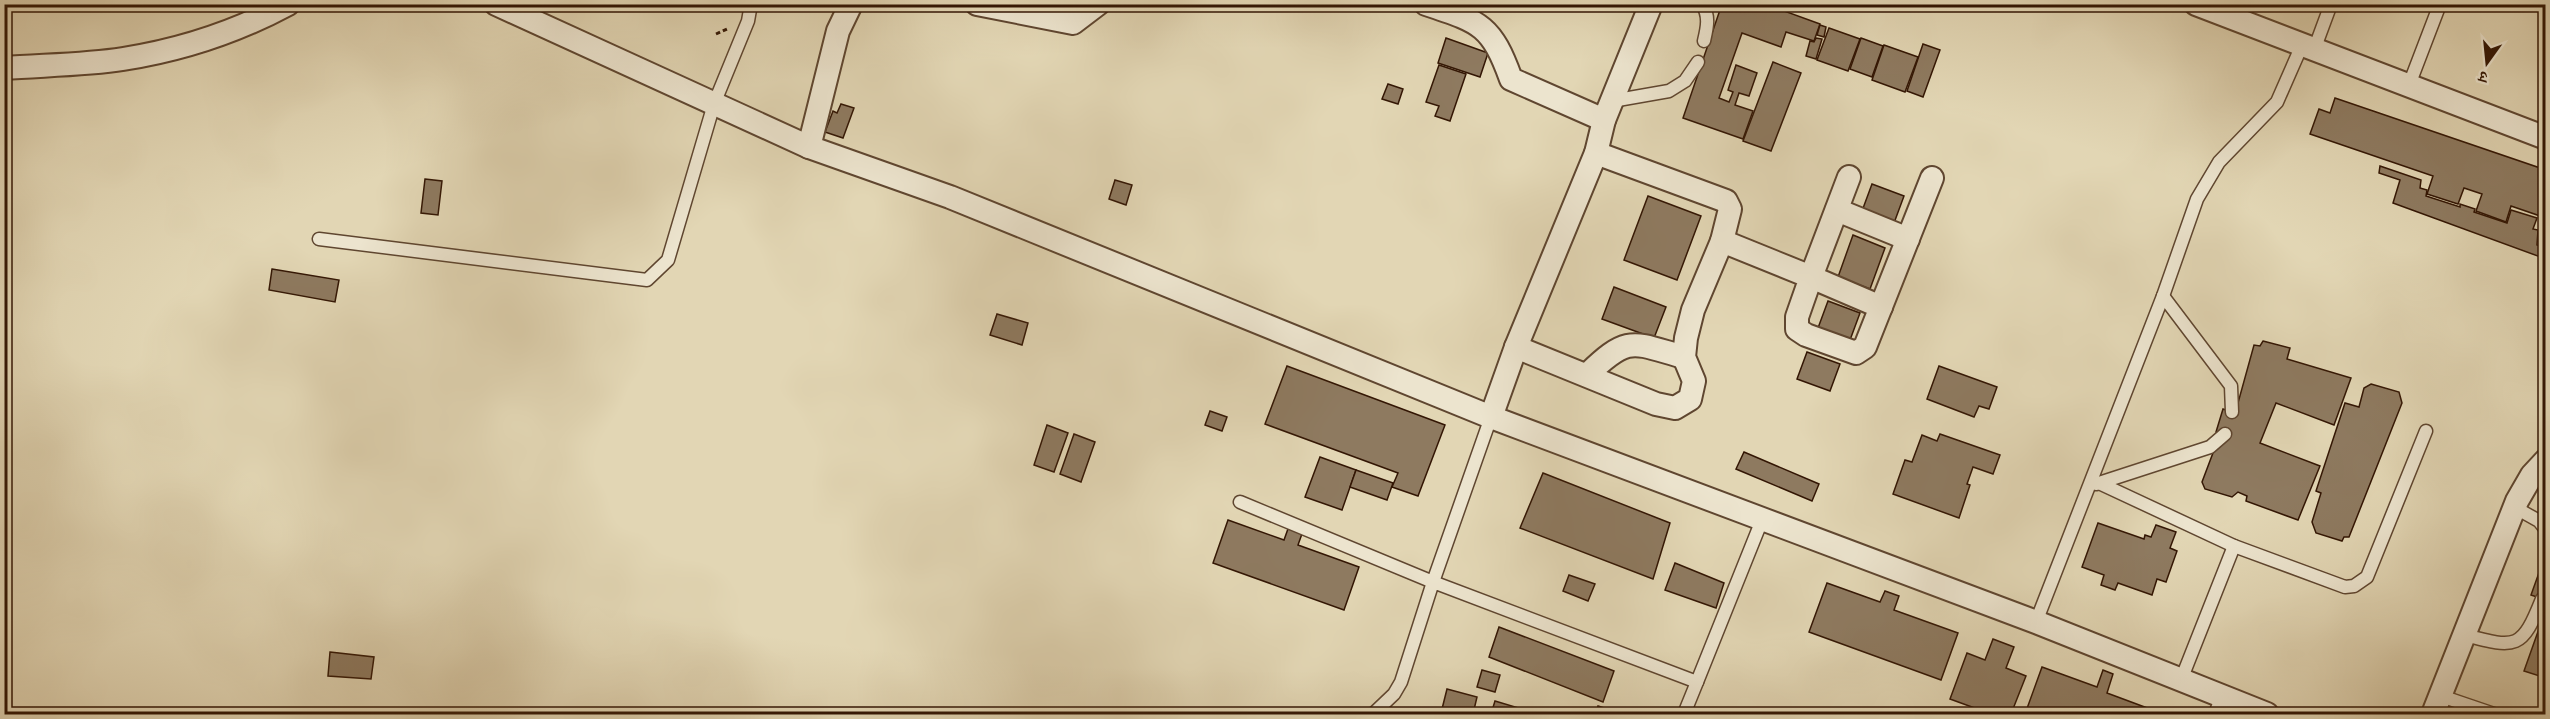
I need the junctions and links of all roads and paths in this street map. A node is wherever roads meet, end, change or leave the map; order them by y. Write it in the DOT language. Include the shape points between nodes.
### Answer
graph roads {
  1 [pos="288,4"];
  2 [pos="496,4"];
  3 [pos="751,4"];
  4 [pos="851,4"];
  5 [pos="977,4"];
  6 [pos="1098,4"];
  7 [pos="1426,4"];
  8 [pos="1651,4"];
  9 [pos="1702,4"];
  10 [pos="2196,4"];
  11 [pos="2331,4"];
  12 [pos="2440,4"];
  13 [pos="1704,41"];
  14 [pos="2308,47"];
  15 [pos="1698,62"];
  16 [pos="4,68"];
  17 [pos="2409,85"];
  18 [pos="714,104"];
  19 [pos="1608,110"];
  20 [pos="2546,138"];
  21 [pos="809,147"];
  22 [pos="1596,153"];
  23 [pos="1849,177"];
  24 [pos="1932,178"];
  25 [pos="1837,210"];
  26 [pos="319,239"];
  27 [pos="1908,239"];
  28 [pos="1722,241"];
  29 [pos="1811,277"];
  30 [pos="2163,296"];
  31 [pos="1881,308"];
  32 [pos="1516,347"];
  33 [pos="1684,357"];
  34 [pos="1588,374"];
  35 [pos="2232,412"];
  36 [pos="1491,417"];
  37 [pos="2426,431"];
  38 [pos="2225,434"];
  39 [pos="2546,460"];
  40 [pos="2099,483"];
  41 [pos="2086,487"];
  42 [pos="1240,502"];
  43 [pos="2514,507"];
  44 [pos="1762,520"];
  45 [pos="2546,530"];
  46 [pos="2235,546"];
  47 [pos="1433,582"];
  48 [pos="2542,599"];
  49 [pos="2036,622"];
  50 [pos="2465,635"];
  51 [pos="2181,680"];
  52 [pos="1697,682"];
  53 [pos="2218,705"];
  54 [pos="2437,705"];
  55 [pos="2261,713"];
  56 [pos="1373,714"];
  57 [pos="1684,714"];
  58 [pos="2494,714"];
  1 -- 16 [label="street" via="247,26 123,59"];
  2 -- 18 [label="street"];
  3 -- 18 [label="lane" via="748,21"];
  4 -- 21 [label="street" via="838,31"];
  5 -- 6 [label="street" via="1073,23"];
  7 -- 19 [label="street" via="1486,29 1500,48 1511,79"];
  8 -- 19 [label="street"];
  9 -- 13 [label="lane" via="1707,23"];
  10 -- 14 [label="street"];
  11 -- 14 [label="lane"];
  12 -- 17 [label="lane"];
  14 -- 17 [label="street"];
  14 -- 30 [label="lane" via="2277,102 2207,179"];
  15 -- 19 [label="lane" via="1685,81 1668,91"];
  17 -- 20 [label="street"];
  18 -- 21 [label="street"];
  18 -- 26 [label="lane" via="668,260 647,279"];
  19 -- 22 [label="street"];
  21 -- 36 [label="street" via="950,197"];
  22 -- 28 [label="street" via="1726,201 1730,210"];
  22 -- 32 [label="street"];
  23 -- 25 [label="street"];
  24 -- 27 [label="street"];
  25 -- 27 [label="street"];
  25 -- 29 [label="street"];
  27 -- 31 [label="street"];
  28 -- 29 [label="street"];
  28 -- 33 [label="street" via="1694,310"];
  29 -- 31 [label="street"];
  29 -- 31 [label="street" via="1797,317 1797,329 1806,335 1856,353 1865,347"];
  30 -- 35 [label="lane" via="2231,386"];
  30 -- 41 [label="lane"];
  32 -- 34 [label="street"];
  32 -- 36 [label="street"];
  33 -- 34 [label="street" via="1640,345 1622,346"];
  33 -- 34 [label="street" via="1695,381 1690,399 1675,408 1656,404"];
  36 -- 44 [label="street"];
  36 -- 47 [label="lane"];
  37 -- 46 [label="lane" via="2367,577 2361,582 2345,587"];
  38 -- 40 [label="lane" via="2210,447"];
  39 -- 43 [label="street" via="2532,475"];
  40 -- 41 [label="lane"];
  40 -- 46 [label="lane"];
  41 -- 49 [label="lane"];
  42 -- 47 [label="lane"];
  43 -- 45 [label="lane" via="2539,521"];
  43 -- 50 [label="street"];
  44 -- 49 [label="street"];
  44 -- 52 [label="lane"];
  46 -- 51 [label="lane"];
  47 -- 52 [label="lane"];
  47 -- 56 [label="lane" via="1401,682"];
  48 -- 50 [label="lane" via="2529,631 2521,640 2496,644"];
  49 -- 51 [label="street"];
  50 -- 54 [label="street"];
  51 -- 53 [label="street"];
  52 -- 57 [label="lane"];
  53 -- 55 [label="street"];
  54 -- 58 [label="lane"];
}
